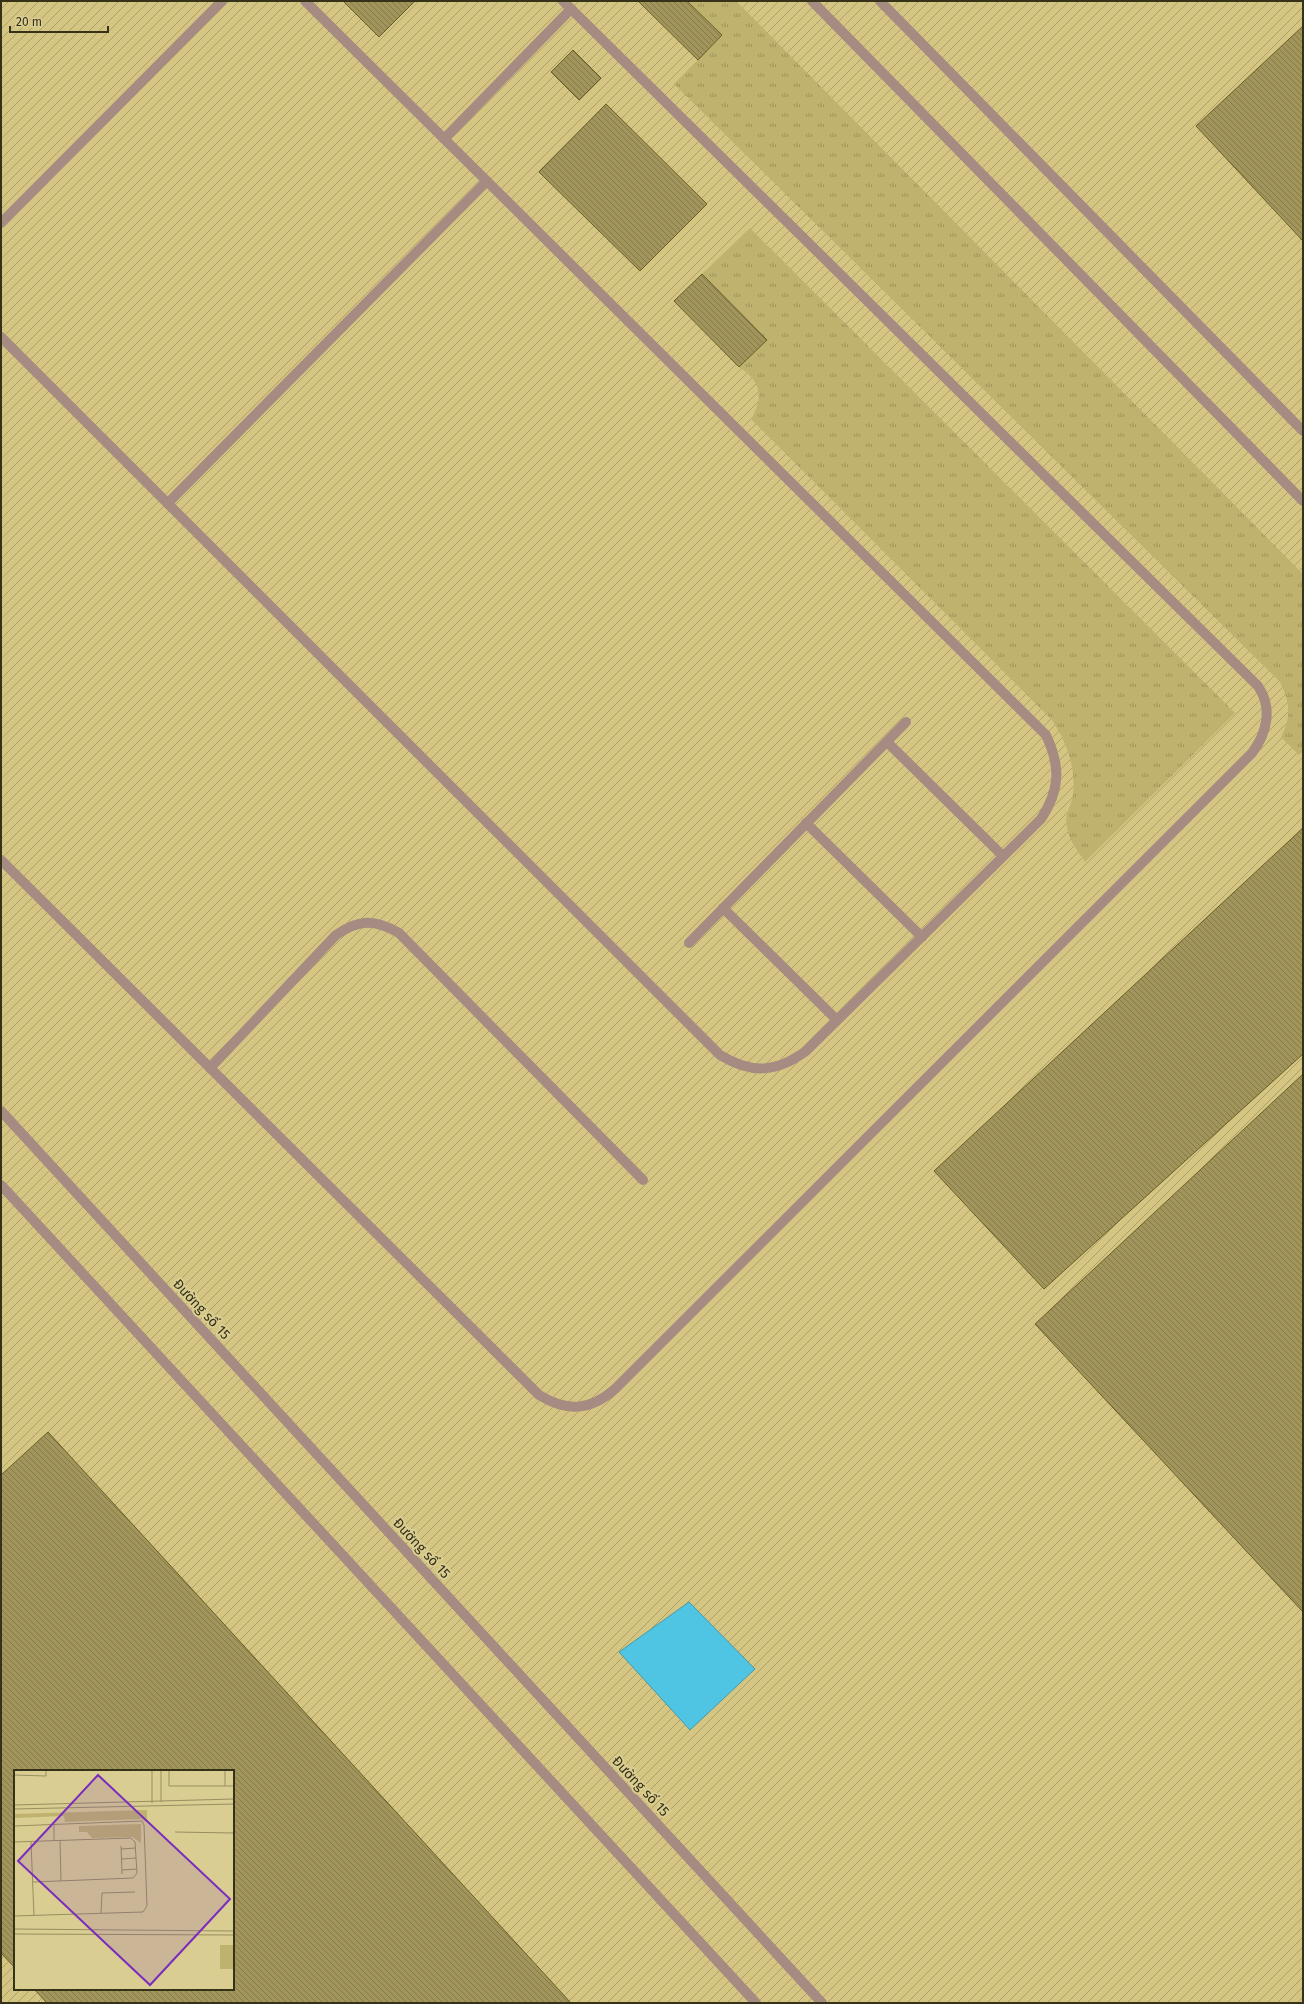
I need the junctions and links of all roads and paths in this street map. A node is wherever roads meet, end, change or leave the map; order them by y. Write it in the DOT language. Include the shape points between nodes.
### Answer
graph roads {
  1 [pos="222,1"];
  2 [pos="305,1"];
  3 [pos="563,1"];
  4 [pos="812,1"];
  5 [pos="880,1"];
  6 [pos="571,9"];
  7 [pos="444,139"];
  8 [pos="487,181"];
  9 [pos="1,223"];
  10 [pos="1,338"];
  11 [pos="1303,431"];
  12 [pos="1303,501"];
  13 [pos="168,503"];
  14 [pos="906,722"];
  15 [pos="887,742"];
  16 [pos="806,823"];
  17 [pos="1003,856"];
  18 [pos="1,860"];
  19 [pos="723,908"];
  20 [pos="922,937"];
  21 [pos="689,943"];
  22 [pos="837,1020"];
  23 [pos="210,1068"];
  24 [pos="1,1111"];
  25 [pos="643,1180"];
  26 [pos="1,1185"];
  27 [pos="756,2003"];
  28 [pos="822,2003"];
  1 -- 9 [label="street"];
  2 -- 7 [label="street"];
  3 -- 6 [label="street"];
  4 -- 12 [label="street"];
  5 -- 11 [label="street"];
  6 -- 7 [label="street"];
  6 -- 23 [label="street" via="1258,686 1267,705 1265,731 1252,753 616,1389 605,1399 592,1405 564,1406 538,1395"];
  7 -- 8 [label="street"];
  8 -- 13 [label="street"];
  8 -- 17 [label="street" via="1046,735 1054,752 1056,788 1041,819"];
  10 -- 13 [label="street"];
  13 -- 22 [label="street" via="720,1055 746,1067 777,1067 806,1051"];
  14 -- 15 [label="street"];
  15 -- 16 [label="street"];
  15 -- 17 [label="street"];
  16 -- 19 [label="street"];
  16 -- 20 [label="street"];
  17 -- 20 [label="street"];
  18 -- 23 [label="street"];
  19 -- 21 [label="street"];
  19 -- 22 [label="street"];
  20 -- 22 [label="street"];
  23 -- 25 [label="street" via="336,935 348,927 362,923 377,923 399,933"];
  24 -- 28 [label="street, Đường số 15"];
  26 -- 27 [label="street"];
}
